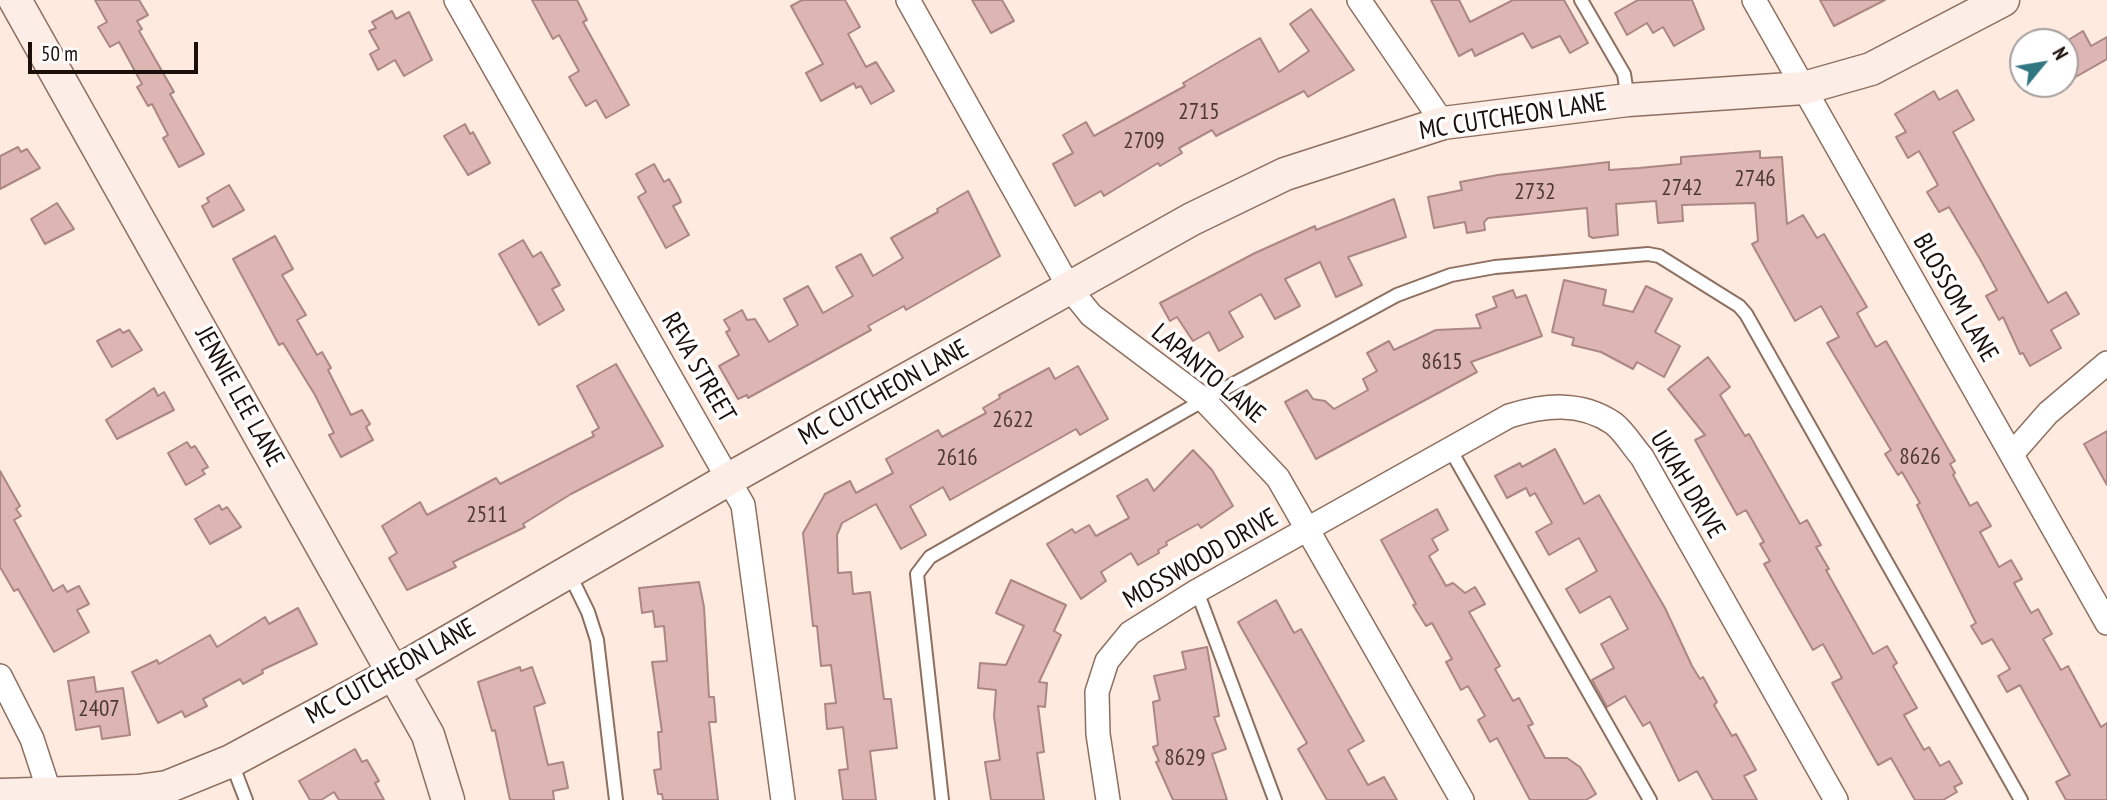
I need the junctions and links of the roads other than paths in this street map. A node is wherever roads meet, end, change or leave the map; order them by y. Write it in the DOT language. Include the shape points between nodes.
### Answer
graph roads {
  1 [pos="15,0"];
  2 [pos="456,0"];
  3 [pos="908,0"];
  4 [pos="1359,0"];
  5 [pos="1581,0"];
  6 [pos="1754,0"];
  7 [pos="2003,0"];
  8 [pos="1804,88"];
  9 [pos="1628,100"];
  10 [pos="1443,123"];
  11 [pos="1070,289"];
  12 [pos="2107,363"];
  13 [pos="1204,400"];
  14 [pos="1450,449"];
  15 [pos="2012,454"];
  16 [pos="729,479"];
  17 [pos="1308,529"];
  18 [pos="568,571"];
  19 [pos="1197,591"];
  20 [pos="2107,623"];
  21 [pos="394,673"];
  22 [pos="0,676"];
  23 [pos="231,761"];
  24 [pos="0,795"];
  25 [pos="51,797"];
  26 [pos="246,800"];
  27 [pos="448,800"];
  28 [pos="616,800"];
  29 [pos="782,800"];
  30 [pos="942,800"];
  31 [pos="1108,800"];
  32 [pos="1276,800"];
  33 [pos="1462,800"];
  34 [pos="1650,800"];
  35 [pos="1836,800"];
  36 [pos="2021,800"];
  1 -- 21 [label="street, JENNIE LEE LANE"];
  2 -- 16 [label="street, REVA STREET"];
  3 -- 11 [label="street, LAPANTO LANE"];
  4 -- 10 [label="street"];
  5 -- 9 [label="lane" via="1624,74"];
  6 -- 8 [label="street, BLOSSOM LANE"];
  7 -- 8 [label="street, MC CUTCHEON LANE" via="1871,69"];
  8 -- 9 [label="street, MC CUTCHEON LANE"];
  8 -- 15 [label="street, BLOSSOM LANE"];
  9 -- 10 [label="street, MC CUTCHEON LANE"];
  10 -- 11 [label="street, MC CUTCHEON LANE" via="1285,174 1192,219"];
  11 -- 13 [label="street, LAPANTO LANE" via="1091,315"];
  11 -- 16 [label="street, MC CUTCHEON LANE"];
  12 -- 15 [label="street" via="2048,413"];
  13 -- 17 [label="street, LAPANTO LANE" via="1278,478"];
  13 -- 30 [label="lane" via="921,566 917,574"];
  13 -- 36 [label="lane" via="1373,306 1451,275 1566,260 1659,256 1746,314"];
  14 -- 17 [label="street, UKIAH DRIVE"];
  14 -- 34 [label="lane"];
  14 -- 35 [label="street, UKIAH DRIVE" via="1508,416 1538,407 1578,407 1615,424 1642,457"];
  15 -- 20 [label="street, BLOSSOM LANE"];
  16 -- 18 [label="street, MC CUTCHEON LANE"];
  16 -- 29 [label="street, REVA STREET" via="743,505"];
  17 -- 19 [label="street, MOSSWOOD DRIVE"];
  17 -- 33 [label="street, LAPANTO LANE"];
  18 -- 21 [label="street, MC CUTCHEON LANE"];
  18 -- 28 [label="lane" via="597,640"];
  19 -- 31 [label="street, MOSSWOOD DRIVE" via="1130,633 1107,661 1097,692"];
  19 -- 32 [label="lane"];
  21 -- 23 [label="street, MC CUTCHEON LANE"];
  21 -- 27 [label="street, JENNIE LEE LANE" via="428,735"];
  22 -- 25 [label="street" via="32,739"];
  23 -- 25 [label="street, MC CUTCHEON LANE" via="167,787"];
  23 -- 26 [label="lane"];
  24 -- 25 [label="street, MC CUTCHEON LANE"];
}
